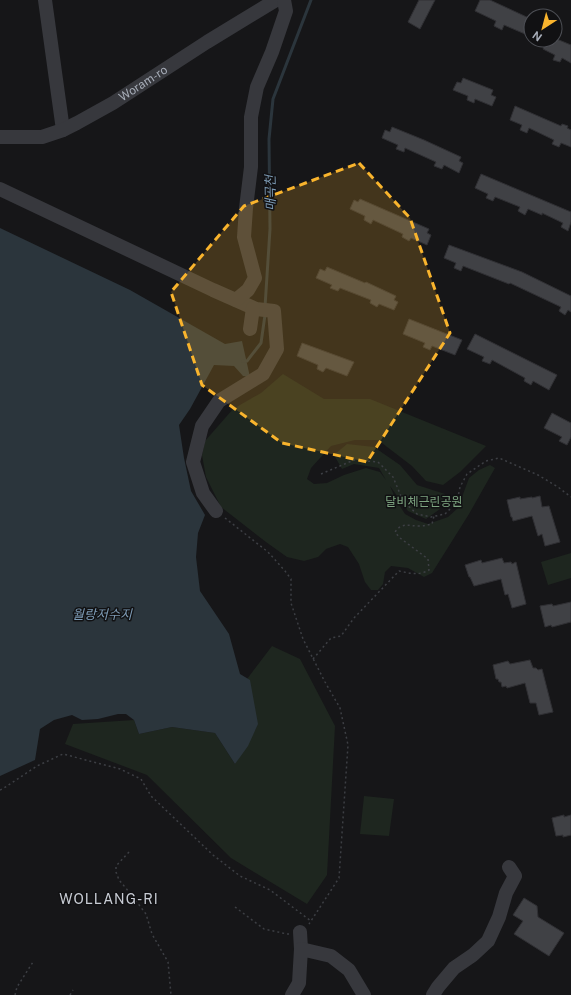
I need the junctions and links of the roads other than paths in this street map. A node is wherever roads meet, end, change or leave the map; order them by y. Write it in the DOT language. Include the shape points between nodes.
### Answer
graph roads {
  1 [pos="45,0"];
  2 [pos="276,0"];
  3 [pos="284,0"];
  4 [pos="63,130"];
  5 [pos="0,137"];
  6 [pos="0,189"];
  7 [pos="236,300"];
  8 [pos="261,309"];
  9 [pos="250,329"];
  10 [pos="216,511"];
  11 [pos="509,867"];
  12 [pos="300,932"];
  13 [pos="301,949"];
  14 [pos="292,995"];
  15 [pos="364,995"];
  16 [pos="433,995"];
  1 -- 4 [label="street"];
  2 -- 4 [label="street, Woram-ro" via="113,103"];
  3 -- 7 [label="street" via="286,11 257,87 251,117 251,167 244,237 255,278 248,290"];
  4 -- 5 [label="street, Woram-ro" via="42,136"];
  6 -- 7 [label="street"];
  7 -- 8 [label="street"];
  8 -- 9 [label="street"];
  8 -- 10 [label="street" via="274,311 277,349 263,374 219,401 202,426 194,462 203,493"];
  11 -- 16 [label="street" via="515,876 488,941 473,956 454,968"];
  12 -- 13 [label="street"];
  13 -- 14 [label="street" via="299,984"];
  13 -- 15 [label="street" via="331,956 349,970"];
}
